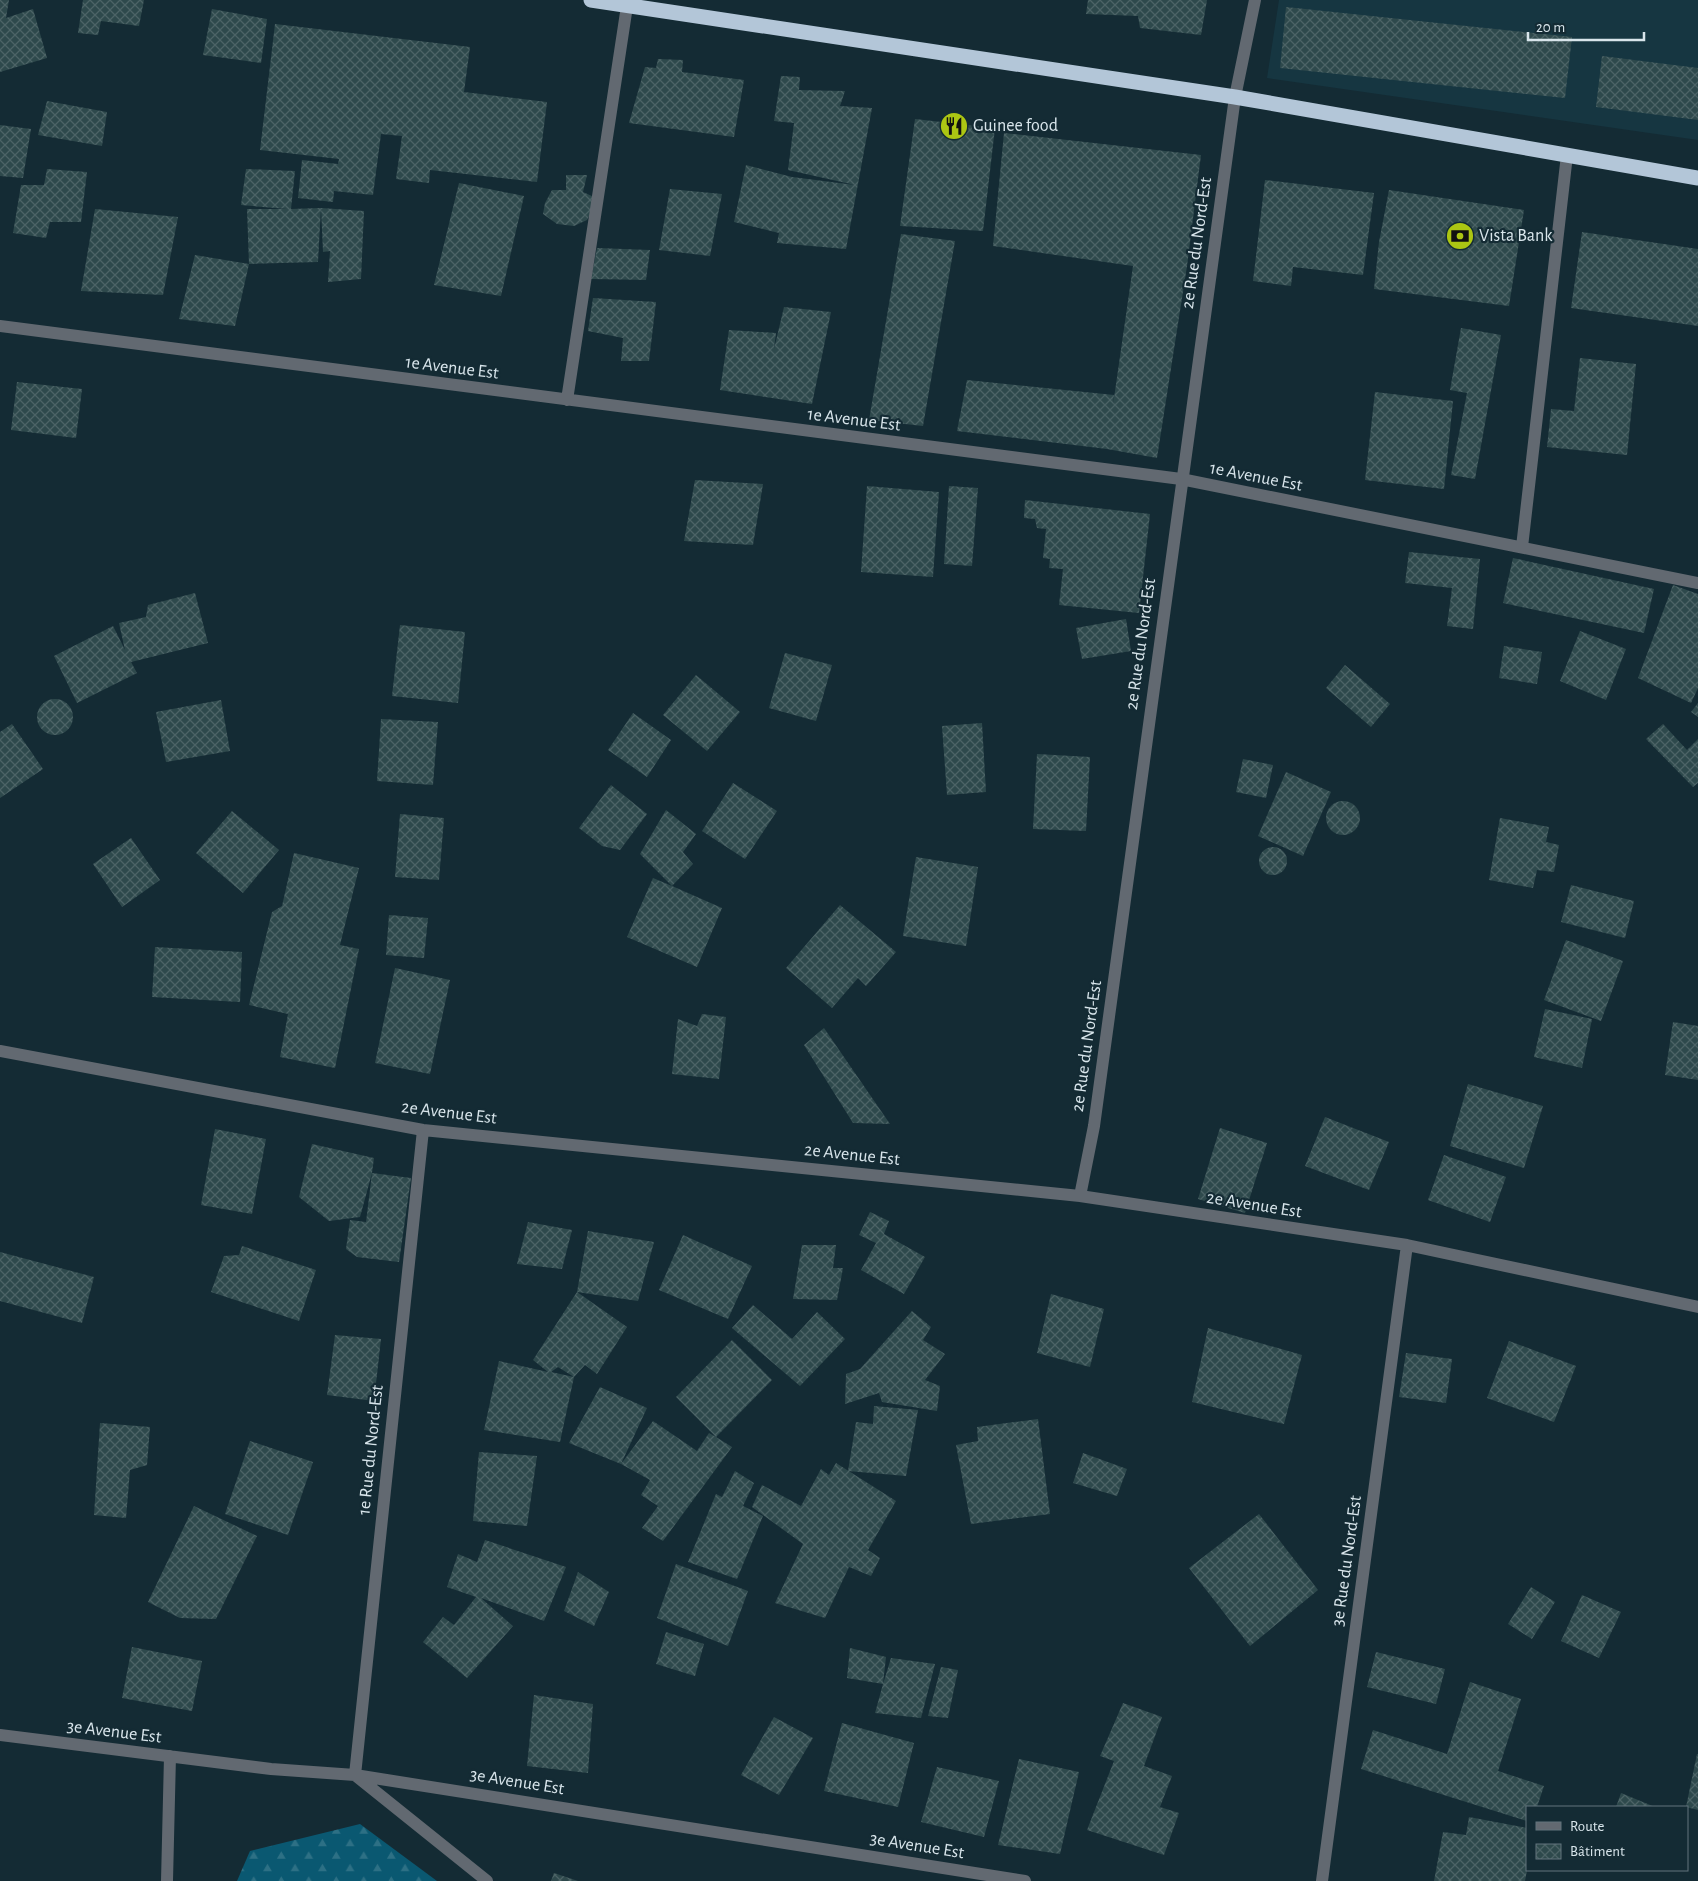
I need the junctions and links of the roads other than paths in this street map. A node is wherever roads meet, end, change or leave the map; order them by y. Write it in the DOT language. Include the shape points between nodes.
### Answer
graph roads {
  1 [pos="591,0"];
  2 [pos="1255,0"];
  3 [pos="608,1"];
  4 [pos="627,6"];
  5 [pos="1235,97"];
  6 [pos="1567,155"];
  7 [pos="1698,178"];
  8 [pos="0,326"];
  9 [pos="567,400"];
  10 [pos="1181,480"];
  11 [pos="1522,547"];
  12 [pos="1698,582"];
  13 [pos="0,1051"];
  14 [pos="422,1130"];
  15 [pos="1080,1196"];
  16 [pos="1407,1245"];
  17 [pos="1698,1307"];
  18 [pos="0,1735"];
  19 [pos="170,1756"];
  20 [pos="355,1774"];
  21 [pos="166,1881"];
  22 [pos="486,1881"];
  23 [pos="1026,1881"];
  24 [pos="1322,1881"];
  1 -- 3 [label="highway"];
  2 -- 5 [label="street, 2e Rue du Nord-Est"];
  3 -- 4 [label="highway"];
  4 -- 5 [label="highway"];
  4 -- 9 [label="street"];
  5 -- 6 [label="highway"];
  5 -- 10 [label="street, 2e Rue du Nord-Est"];
  6 -- 7 [label="highway"];
  6 -- 11 [label="street"];
  8 -- 9 [label="street, 1e Avenue Est"];
  9 -- 10 [label="street, 1e Avenue Est"];
  10 -- 11 [label="street, 1e Avenue Est"];
  10 -- 15 [label="street, 2e Rue du Nord-Est" via="1095,1116"];
  11 -- 12 [label="street, 1e Avenue Est"];
  13 -- 14 [label="street, 2e Avenue Est"];
  14 -- 15 [label="street, 2e Avenue Est"];
  14 -- 20 [label="street, 1e Rue du Nord-Est"];
  15 -- 16 [label="street, 2e Avenue Est"];
  16 -- 17 [label="street, 2e Avenue Est"];
  16 -- 24 [label="street, 3e Rue du Nord-Est"];
  18 -- 19 [label="street, 3e Avenue Est"];
  19 -- 20 [label="street, 3e Avenue Est" via="271,1769"];
  19 -- 21 [label="street"];
  20 -- 22 [label="street"];
  20 -- 23 [label="street, 3e Avenue Est"];
}
